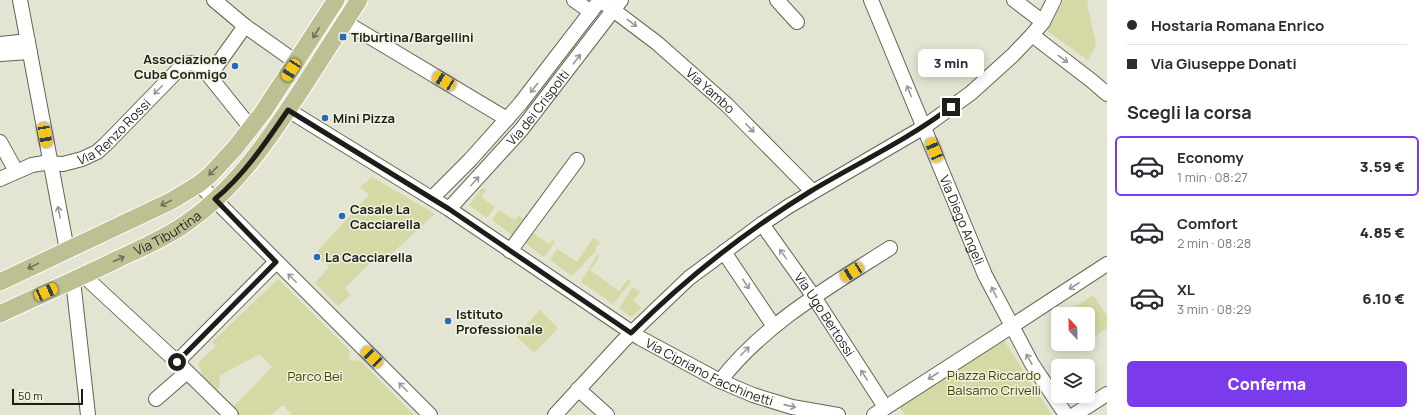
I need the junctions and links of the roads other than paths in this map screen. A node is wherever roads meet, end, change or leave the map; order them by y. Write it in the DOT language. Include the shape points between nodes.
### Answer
graph roads {
  1 [pos="20,0"];
  2 [pos="214,0"];
  3 [pos="336,0"];
  4 [pos="358,0"];
  5 [pos="574,0"];
  6 [pos="600,0"];
  7 [pos="778,0"];
  8 [pos="871,0"];
  9 [pos="1014,0"];
  10 [pos="1054,0"];
  11 [pos="618,5"];
  12 [pos="591,12"];
  13 [pos="345,22"];
  14 [pos="797,22"];
  15 [pos="1042,22"];
  16 [pos="245,26"];
  17 [pos="1032,35"];
  18 [pos="0,44"];
  19 [pos="29,47"];
  20 [pos="0,54"];
  21 [pos="296,62"];
  22 [pos="210,75"];
  23 [pos="1107,94"];
  24 [pos="288,110"];
  25 [pos="507,119"];
  26 [pos="924,127"];
  27 [pos="251,128"];
  28 [pos="0,142"];
  29 [pos="235,148"];
  30 [pos="577,160"];
  31 [pos="251,162"];
  32 [pos="50,163"];
  33 [pos="16,172"];
  34 [pos="0,179"];
  35 [pos="199,184"];
  36 [pos="812,191"];
  37 [pos="432,198"];
  38 [pos="215,199"];
  39 [pos="449,209"];
  40 [pos="762,224"];
  41 [pos="890,248"];
  42 [pos="67,250"];
  43 [pos="510,251"];
  44 [pos="724,252"];
  45 [pos="276,262"];
  46 [pos="1107,264"];
  47 [pos="78,278"];
  48 [pos="0,282"];
  49 [pos="814,297"];
  50 [pos="0,314"];
  51 [pos="773,326"];
  52 [pos="1012,326"];
  53 [pos="631,333"];
  54 [pos="182,367"];
  55 [pos="720,381"];
  56 [pos="578,389"];
  57 [pos="1107,394"];
  58 [pos="156,399"];
  59 [pos="879,411"];
  60 [pos="88,415"];
  61 [pos="231,415"];
  62 [pos="430,415"];
  63 [pos="555,415"];
  64 [pos="607,415"];
  65 [pos="838,415"];
  66 [pos="1066,415"];
  67 [pos="1074,415"];
  1 -- 19 [label="street"];
  2 -- 16 [label="street"];
  3 -- 21 [label="main road, Via Tiburtina, one-way"];
  4 -- 13 [label="main road, Via Tiburtina"];
  5 -- 12 [label="street"];
  6 -- 11 [label="street, Via Yambo"];
  6 -- 12 [label="street, Via dei Crispolti"];
  7 -- 14 [label="street"];
  26 -- 8 [label="street, Via Diego Angeli, one-way"];
  9 -- 15 [label="street"];
  10 -- 15 [label="street"];
  11 -- 36 [label="street, Via Yambo, one-way" via="727,105"];
  39 -- 11 [label="street, Via dei Crispolti, one-way" via="521,130"];
  12 -- 25 [label="street, Via dei Crispolti, one-way"];
  13 -- 24 [label="main road, Via Tiburtina"];
  13 -- 25 [label="street"];
  15 -- 17 [label="street"];
  16 -- 21 [label="street"];
  16 -- 22 [label="street"];
  17 -- 23 [label="street, one-way"];
  17 -- 26 [label="street" via="982,84"];
  18 -- 19 [label="street"];
  19 -- 20 [label="street"];
  19 -- 32 [label="street"];
  21 -- 27 [label="main road, Via Tiburtina"];
  22 -- 27 [label="street"];
  22 -- 32 [label="street, Via Renzo Rossi, one-way" via="202,66 187,63 100,149 73,162"];
  24 -- 31 [label="main road, Via Tiburtina"];
  24 -- 37 [label="street, Via Cipriano Facchinetti"];
  25 -- 37 [label="street, Via dei Crispolti"];
  26 -- 36 [label="street"];
  52 -- 26 [label="street, Via Diego Angeli, one-way" via="985,275"];
  27 -- 29 [label="main road, Via Tiburtina"];
  28 -- 33 [label="street"];
  29 -- 31 [label="street"];
  29 -- 35 [label="main road, Via Tiburtina, one-way"];
  30 -- 43 [label="street"];
  31 -- 38 [label="main road, Via Tiburtina"];
  32 -- 33 [label="street, Via Renzo Rossi" via="32,165"];
  42 -- 32 [label="street, one-way"];
  33 -- 34 [label="street, Via Renzo Rossi"];
  35 -- 38 [label="street"];
  35 -- 42 [label="main road, Via Tiburtina, one-way" via="171,201"];
  36 -- 40 [label="street"];
  37 -- 39 [label="street, Via Cipriano Facchinetti"];
  38 -- 45 [label="street"];
  47 -- 38 [label="main road, Via Tiburtina, one-way" via="169,234 191,220"];
  39 -- 43 [label="street, Via Cipriano Facchinetti"];
  40 -- 44 [label="street"];
  49 -- 40 [label="street, Via Ugo Bertossi, one-way"];
  41 -- 49 [label="street"];
  42 -- 48 [label="main road, Via Tiburtina, one-way"];
  43 -- 53 [label="street, Via Cipriano Facchinetti"];
  44 -- 51 [label="street, one-way"];
  44 -- 53 [label="street" via="689,278"];
  45 -- 54 [label="street"];
  62 -- 45 [label="street, one-way"];
  46 -- 52 [label="street, one-way"];
  47 -- 50 [label="main road, Via Tiburtina"];
  47 -- 54 [label="street"];
  47 -- 60 [label="street"];
  49 -- 51 [label="street"];
  59 -- 49 [label="street, Via Ugo Bertossi, one-way"];
  55 -- 51 [label="street, one-way" via="739,357"];
  52 -- 59 [label="street, one-way"];
  66 -- 52 [label="street, one-way" via="1032,364"];
  53 -- 55 [label="street, Via Cipriano Facchinetti"];
  53 -- 56 [label="street"];
  54 -- 58 [label="street"];
  54 -- 61 [label="street"];
  55 -- 65 [label="street, Via Cipriano Facchinetti, one-way" via="781,404"];
  56 -- 63 [label="street"];
  56 -- 64 [label="street"];
  57 -- 67 [label="street"];
}
